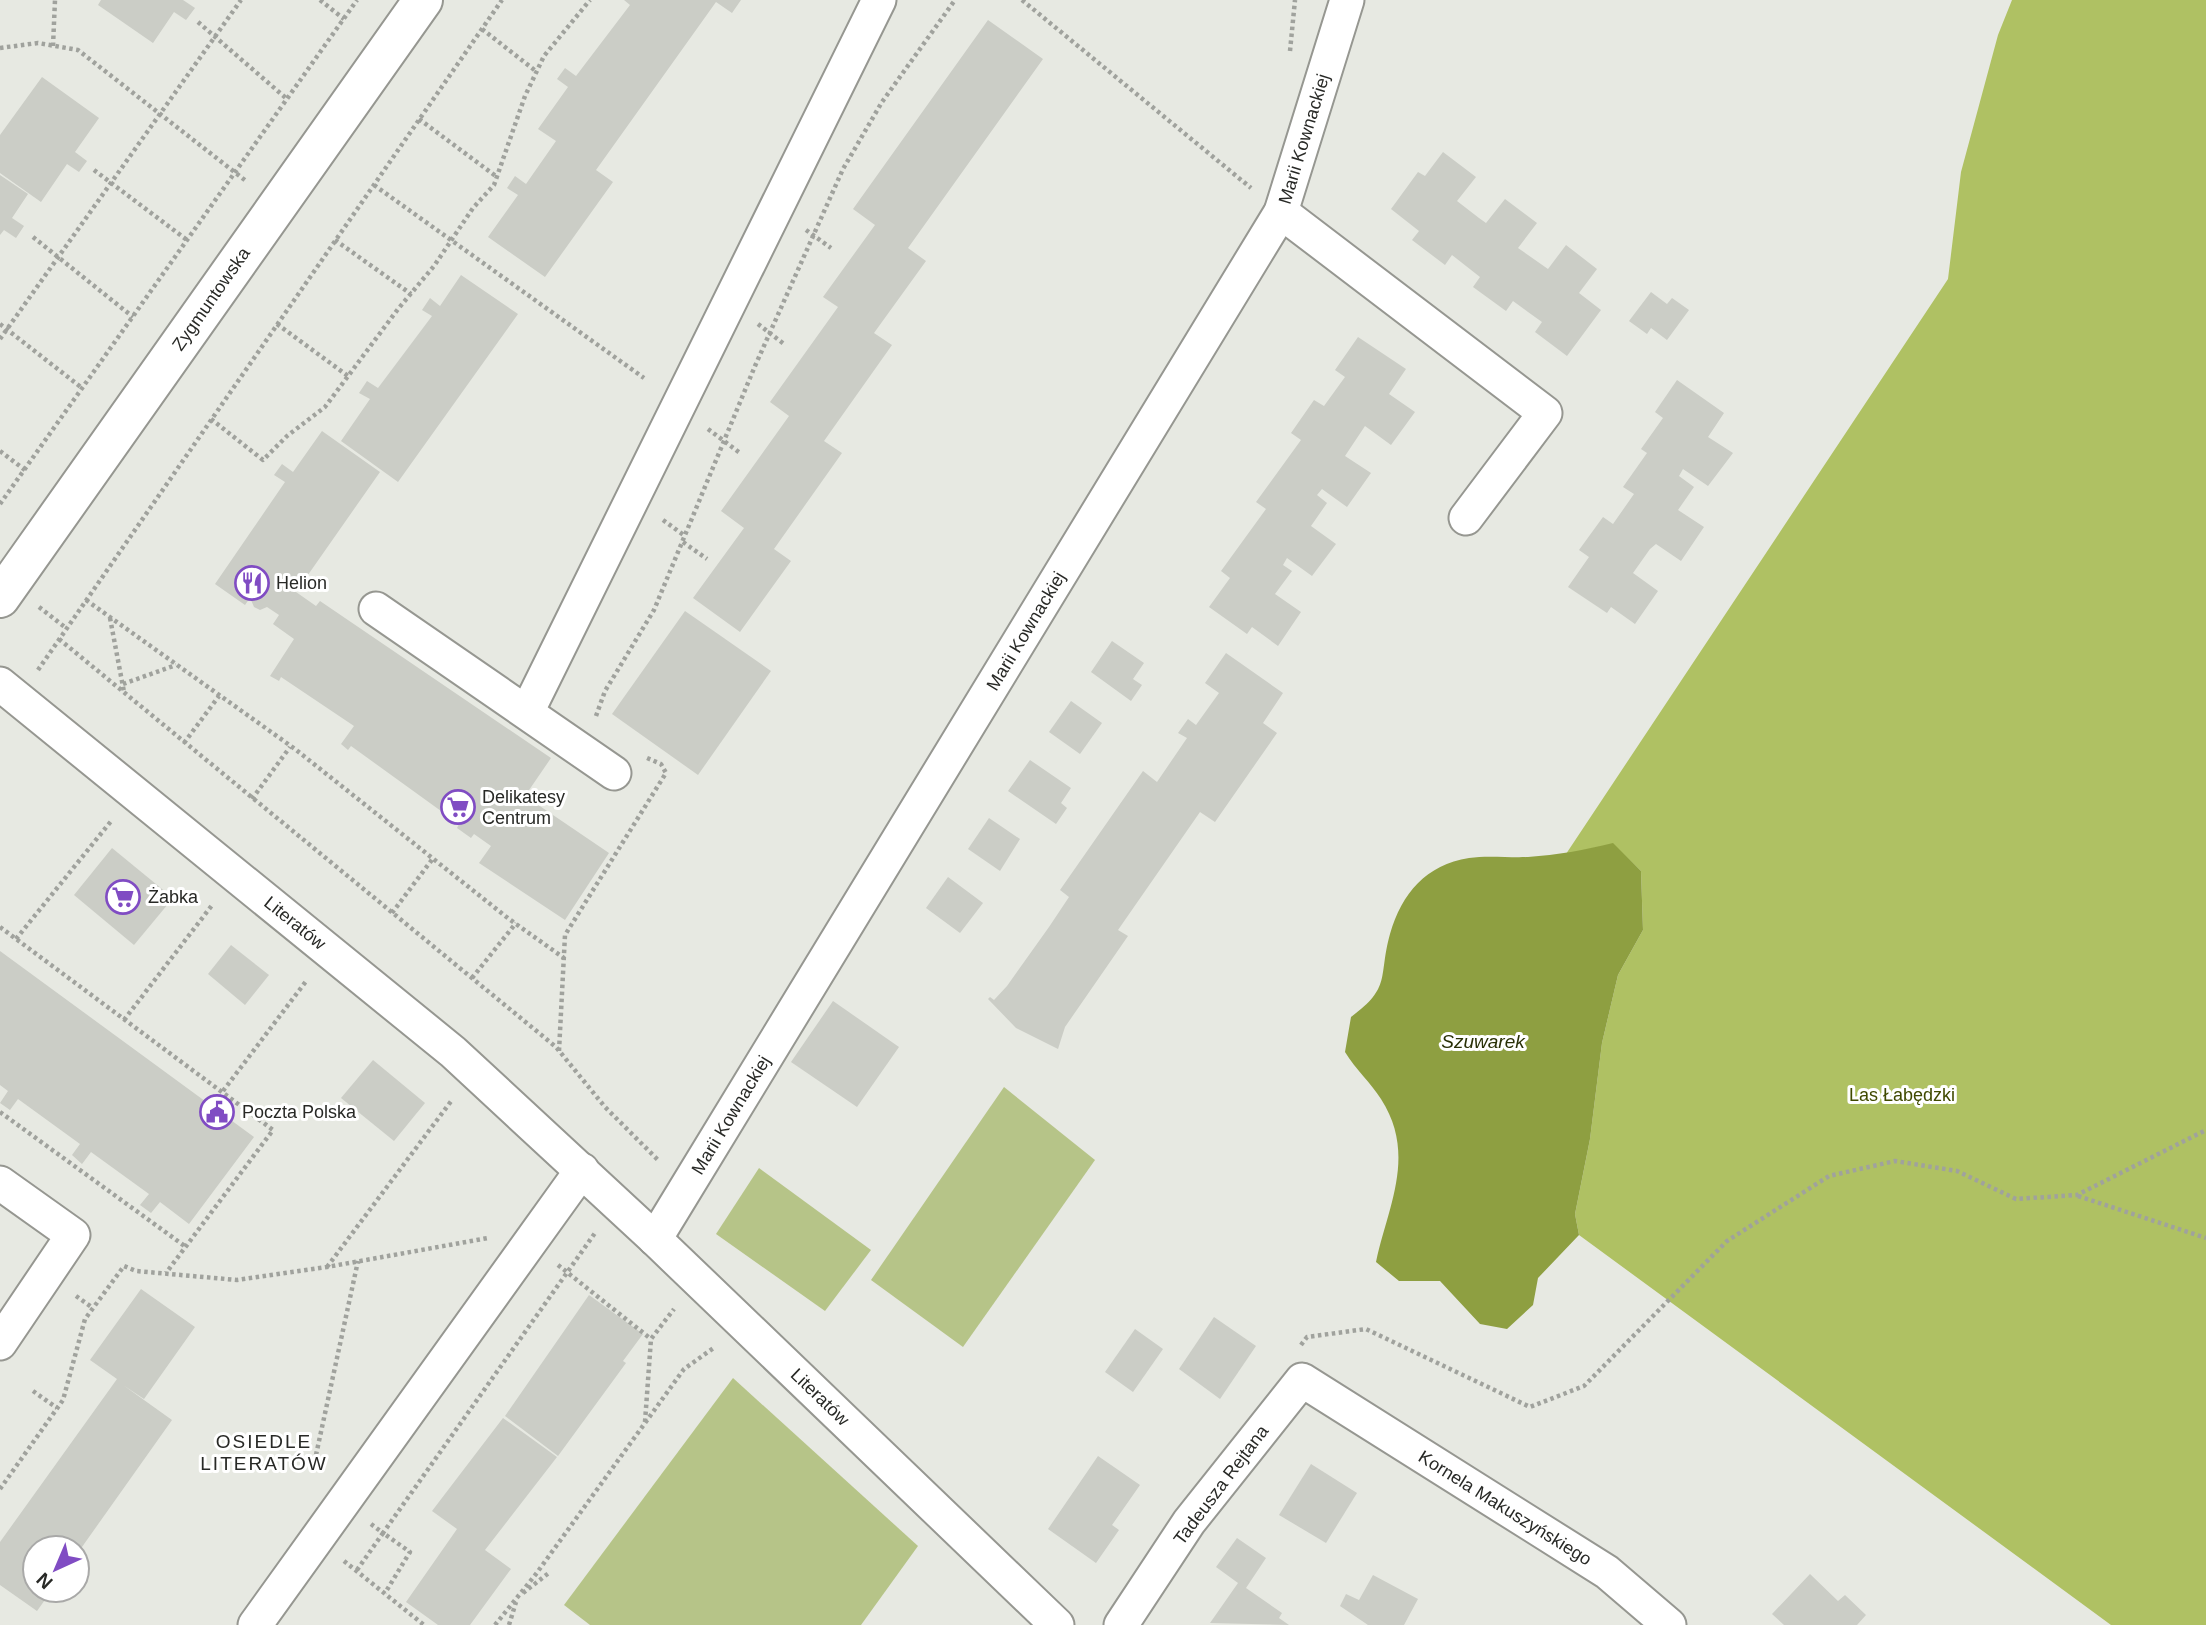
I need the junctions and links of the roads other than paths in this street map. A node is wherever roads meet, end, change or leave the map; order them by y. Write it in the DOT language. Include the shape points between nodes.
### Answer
graph roads {
  1 [pos="423,0"];
  2 [pos="879,0"];
  3 [pos="1347,0"];
  4 [pos="1281,212"];
  5 [pos="1466,518"];
  6 [pos="15,599"];
  7 [pos="376,609"];
  8 [pos="0,684"];
  9 [pos="527,712"];
  10 [pos="614,773"];
  11 [pos="582,1170"];
  12 [pos="0,1183"];
  13 [pos="655,1239"];
  14 [pos="0,1343"];
  15 [pos="1334,1402"];
  16 [pos="255,1625"];
  17 [pos="1057,1625"];
  18 [pos="1121,1625"];
  19 [pos="1670,1625"];
  1 -- 6 [label="street, Zygmuntowska"];
  2 -- 9 [label="street"];
  3 -- 4 [label="street, Marii Kownackiej"];
  4 -- 5 [label="street" via="1545,413"];
  4 -- 13 [label="street, Marii Kownackiej"];
  7 -- 9 [label="street"];
  8 -- 11 [label="street, Literatów" via="453,1052"];
  9 -- 10 [label="street"];
  11 -- 13 [label="street, Literatów"];
  11 -- 16 [label="street"];
  12 -- 14 [label="street" via="73,1235"];
  13 -- 17 [label="street, Literatów"];
  15 -- 18 [label="street, Tadeusza Rejtana" via="1301,1380 1189,1522"];
  15 -- 19 [label="street, Kornela Makuszyńskiego" via="1607,1572"];
}
